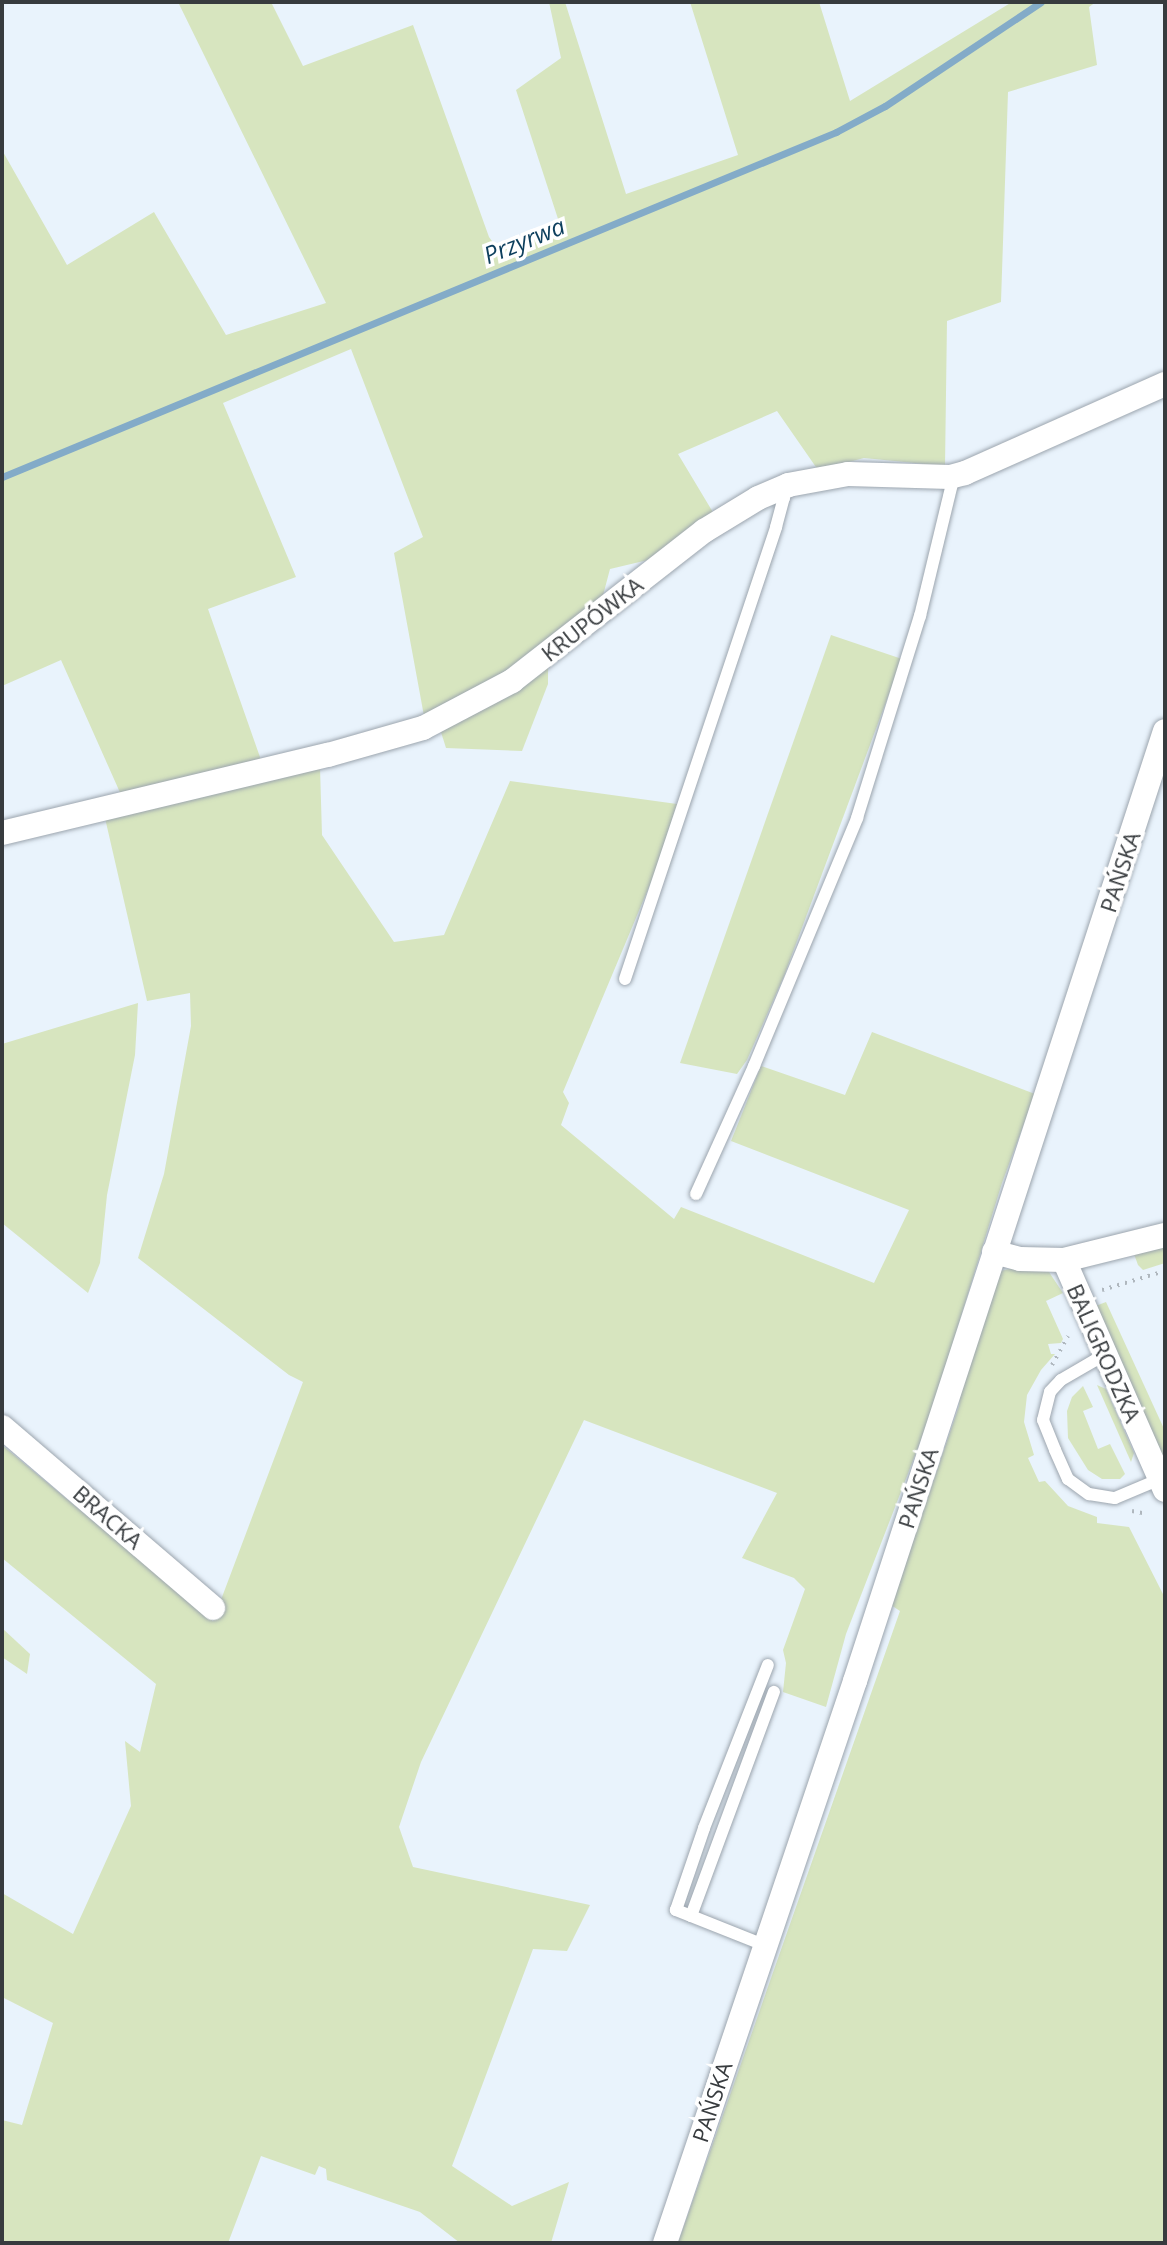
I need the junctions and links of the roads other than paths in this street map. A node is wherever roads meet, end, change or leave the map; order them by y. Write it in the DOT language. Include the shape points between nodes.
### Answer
graph roads {
  1 [pos="1165,384"];
  2 [pos="954,475"];
  3 [pos="780,489"];
  4 [pos="1165,731"];
  5 [pos="2,833"];
  6 [pos="625,979"];
  7 [pos="696,1194"];
  8 [pos="1165,1235"];
  9 [pos="994,1252"];
  10 [pos="1064,1260"];
  11 [pos="1104,1355"];
  12 [pos="2,1427"];
  13 [pos="1162,1484"];
  14 [pos="213,1608"];
  15 [pos="768,1665"];
  16 [pos="774,1692"];
  17 [pos="691,1916"];
  18 [pos="764,1945"];
  19 [pos="665,2243"];
  1 -- 2 [label="street, KRUPÓWKA"];
  2 -- 3 [label="street, KRUPÓWKA" via="848,474"];
  2 -- 7 [label="lane" via="920,616 857,818"];
  3 -- 5 [label="street, KRUPÓWKA" via="728,514 512,681 454,715 337,753"];
  3 -- 6 [label="lane" via="784,498 771,541"];
  4 -- 9 [label="street, PAŃSKA"];
  8 -- 10 [label="street"];
  9 -- 10 [label="street" via="1020,1259"];
  9 -- 18 [label="street, PAŃSKA"];
  10 -- 11 [label="street, BALIGRODZKA"];
  11 -- 13 [label="street, BALIGRODZKA"];
  11 -- 13 [label="lane" via="1050,1392 1043,1420 1068,1479 1089,1494 1115,1498"];
  12 -- 14 [label="street, BRACKA"];
  15 -- 17 [label="lane" via="682,1888 676,1910"];
  16 -- 17 [label="lane"];
  17 -- 18 [label="lane"];
  18 -- 19 [label="street, PAŃSKA"];
}
